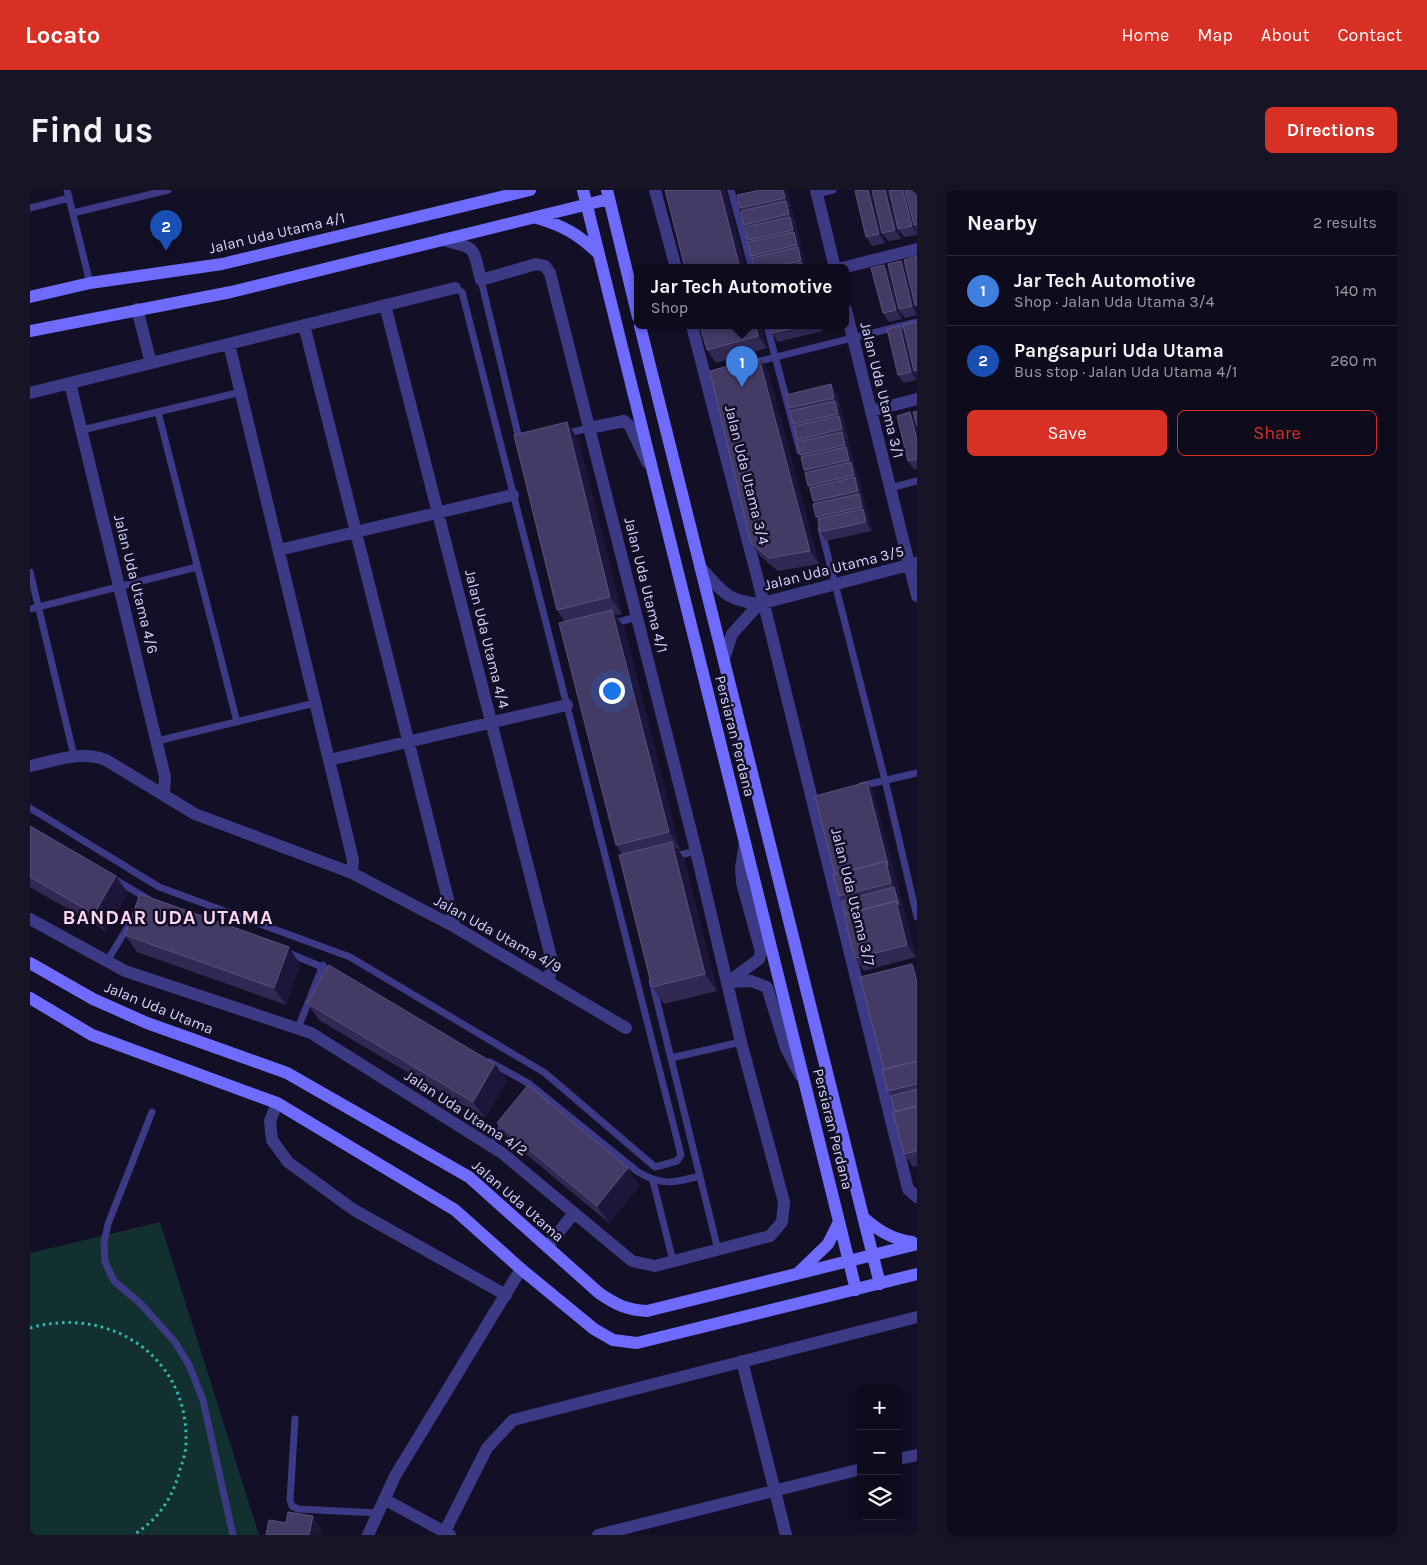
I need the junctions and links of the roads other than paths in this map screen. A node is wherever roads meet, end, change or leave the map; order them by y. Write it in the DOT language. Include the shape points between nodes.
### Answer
graph roads {
  1 [pos="67,190"];
  2 [pos="168,190"];
  3 [pos="530,190"];
  4 [pos="583,190"];
  5 [pos="656,190"];
  6 [pos="732,190"];
  7 [pos="833,190"];
  8 [pos="816,192"];
  9 [pos="608,195"];
  10 [pos="69,198"];
  11 [pos="586,205"];
  12 [pos="30,208"];
  13 [pos="72,213"];
  14 [pos="536,217"];
  15 [pos="442,240"];
  16 [pos="917,249"];
  17 [pos="598,254"];
  18 [pos="675,264"];
  19 [pos="751,264"];
  20 [pos="834,264"];
  21 [pos="849,266"];
  22 [pos="481,280"];
  23 [pos="90,283"];
  24 [pos="455,288"];
  25 [pos="30,297"];
  26 [pos="634,301"];
  27 [pos="385,305"];
  28 [pos="137,309"];
  29 [pos="849,322"];
  30 [pos="917,322"];
  31 [pos="304,325"];
  32 [pos="641,329"];
  33 [pos="693,329"];
  34 [pos="768,329"];
  35 [pos="30,331"];
  36 [pos="853,338"];
  37 [pos="229,344"];
  38 [pos="775,357"];
  39 [pos="151,363"];
  40 [pos="740,366"];
  41 [pos="70,383"];
  42 [pos="240,392"];
  43 [pos="30,393"];
  44 [pos="917,399"];
  45 [pos="871,411"];
  46 [pos="158,412"];
  47 [pos="589,428"];
  48 [pos="82,430"];
  49 [pos="555,436"];
  50 [pos="529,442"];
  51 [pos="521,444"];
  52 [pos="523,454"];
  53 [pos="803,461"];
  54 [pos="654,478"];
  55 [pos="917,481"];
  56 [pos="890,488"];
  57 [pos="513,495"];
  58 [pos="438,514"];
  59 [pos="818,518"];
  60 [pos="356,532"];
  61 [pos="279,550"];
  62 [pos="913,564"];
  63 [pos="197,567"];
  64 [pos="700,567"];
  65 [pos="30,572"];
  66 [pos="836,584"];
  67 [pos="120,586"];
  68 [pos="917,596"];
  69 [pos="761,603"];
  70 [pos="38,607"];
  71 [pos="30,609"];
  72 [pos="637,617"];
  73 [pos="602,626"];
  74 [pos="724,659"];
  75 [pos="316,703"];
  76 [pos="566,706"];
  77 [pos="236,722"];
  78 [pos="491,723"];
  79 [pos="157,741"];
  80 [pos="409,742"];
  81 [pos="74,756"];
  82 [pos="329,760"];
  83 [pos="30,766"];
  84 [pos="917,773"];
  85 [pos="885,780"];
  86 [pos="848,789"];
  87 [pos="164,794"];
  88 [pos="30,808"];
  89 [pos="745,843"];
  90 [pos="696,851"];
  91 [pos="661,861"];
  92 [pos="104,873"];
  93 [pos="352,873"];
  94 [pos="146,898"];
  95 [pos="155,901"];
  96 [pos="141,906"];
  97 [pos="136,914"];
  98 [pos="917,916"];
  99 [pos="32,924"];
  100 [pos="455,927"];
  101 [pos="281,950"];
  102 [pos="107,961"];
  103 [pos="30,963"];
  104 [pos="323,966"];
  105 [pos="650,973"];
  106 [pos="340,975"];
  107 [pos="549,981"];
  108 [pos="728,982"];
  109 [pos="30,998"];
  110 [pos="298,1028"];
  111 [pos="626,1028"];
  112 [pos="741,1042"];
  113 [pos="671,1058"];
  114 [pos="485,1060"];
  115 [pos="528,1083"];
  116 [pos="804,1083"];
  117 [pos="524,1091"];
  118 [pos="277,1104"];
  119 [pos="152,1112"];
  120 [pos="509,1115"];
  121 [pos="490,1146"];
  122 [pos="700,1176"];
  123 [pos="653,1181"];
  124 [pos="916,1197"];
  125 [pos="574,1213"];
  126 [pos="864,1218"];
  127 [pos="839,1222"];
  128 [pos="917,1243"];
  129 [pos="547,1247"];
  130 [pos="718,1250"];
  131 [pos="873,1255"];
  132 [pos="674,1261"];
  133 [pos="849,1261"];
  134 [pos="521,1269"];
  135 [pos="798,1274"];
  136 [pos="917,1274"];
  137 [pos="880,1284"];
  138 [pos="856,1290"];
  139 [pos="506,1294"];
  140 [pos="916,1320"];
  141 [pos="742,1361"];
  142 [pos="295,1419"];
  143 [pos="917,1455"];
  144 [pos="902,1459"];
  145 [pos="857,1470"];
  146 [pos="774,1490"];
  147 [pos="384,1499"];
  148 [pos="378,1512"];
  149 [pos="446,1534"];
  150 [pos="233,1535"];
  151 [pos="368,1535"];
  152 [pos="598,1535"];
  153 [pos="786,1535"];
  1 -- 10 [label="lane"];
  2 -- 13 [label="lane"];
  3 -- 23 [label="street, Jalan Uda Utama 4/1" via="222,264"];
  4 -- 11 [label="street, Persiaran Perdana"];
  5 -- 18 [label="street"];
  6 -- 19 [label="lane"];
  7 -- 8 [label="lane"];
  8 -- 20 [label="street"];
  9 -- 11 [label="street"];
  9 -- 26 [label="street"];
  10 -- 12 [label="lane"];
  10 -- 13 [label="lane"];
  11 -- 14 [label="street"];
  11 -- 17 [label="street, Persiaran Perdana"];
  13 -- 23 [label="lane"];
  14 -- 15 [label="street"];
  14 -- 17 [label="street" via="561,225 580,236"];
  15 -- 22 [label="street" via="469,246 473,250"];
  15 -- 28 [label="street" via="231,292"];
  16 -- 21 [label="street"];
  17 -- 54 [label="street, Persiaran Perdana"];
  22 -- 47 [label="street, Jalan Uda Utama 4/1" via="536,264 548,269"];
  22 -- 51 [label="lane"];
  23 -- 25 [label="street, Jalan Uda Utama 4/1"];
  24 -- 27 [label="street"];
  24 -- 57 [label="lane" via="462,292"];
  27 -- 31 [label="street"];
  27 -- 58 [label="street, Jalan Uda Utama 4/4"];
  28 -- 35 [label="street"];
  28 -- 39 [label="street"];
  29 -- 36 [label="street, Jalan Uda Utama 3/1"];
  30 -- 36 [label="lane"];
  31 -- 37 [label="street"];
  31 -- 60 [label="street"];
  32 -- 64 [label="street, Persiaran Perdana"];
  33 -- 69 [label="street, Jalan Uda Utama 3/4" via="709,374"];
  34 -- 38 [label="lane"];
  36 -- 38 [label="lane"];
  36 -- 45 [label="street, Jalan Uda Utama 3/1"];
  37 -- 39 [label="street"];
  37 -- 42 [label="street"];
  38 -- 40 [label="lane"];
  38 -- 53 [label="lane"];
  39 -- 41 [label="street"];
  41 -- 43 [label="street"];
  41 -- 48 [label="street, Jalan Uda Utama 4/6"];
  42 -- 46 [label="lane"];
  42 -- 61 [label="street"];
  44 -- 45 [label="street"];
  45 -- 56 [label="street, Jalan Uda Utama 3/1"];
  46 -- 48 [label="lane"];
  46 -- 63 [label="lane"];
  47 -- 49 [label="lane"];
  47 -- 54 [label="street" via="624,422 630,426"];
  47 -- 72 [label="street, Jalan Uda Utama 4/1"];
  48 -- 67 [label="street, Jalan Uda Utama 4/6"];
  50 -- 51 [label="lane"];
  51 -- 52 [label="lane"];
  54 -- 89 [label="street, Persiaran Perdana"];
  55 -- 56 [label="lane"];
  56 -- 62 [label="street, Jalan Uda Utama 3/1"];
  57 -- 58 [label="street"];
  57 -- 76 [label="lane"];
  58 -- 60 [label="street"];
  58 -- 78 [label="street, Jalan Uda Utama 4/4"];
  59 -- 66 [label="lane"];
  60 -- 61 [label="street"];
  60 -- 80 [label="street"];
  61 -- 75 [label="street"];
  62 -- 66 [label="street, Jalan Uda Utama 3/5"];
  62 -- 68 [label="street, Jalan Uda Utama 3/1"];
  63 -- 67 [label="lane"];
  63 -- 77 [label="lane"];
  64 -- 69 [label="street" via="737,602"];
  64 -- 74 [label="street, Persiaran Perdana"];
  65 -- 70 [label="lane"];
  66 -- 69 [label="street, Jalan Uda Utama 3/5"];
  66 -- 85 [label="lane"];
  67 -- 70 [label="lane"];
  67 -- 79 [label="street, Jalan Uda Utama 4/6"];
  69 -- 74 [label="street" via="732,634"];
  69 -- 124 [label="street, Jalan Uda Utama 3/7" via="816,797 908,1189"];
  70 -- 71 [label="lane"];
  70 -- 81 [label="lane"];
  72 -- 73 [label="lane"];
  72 -- 90 [label="street, Jalan Uda Utama 4/1"];
  74 -- 126 [label="street, Persiaran Perdana"];
  75 -- 77 [label="lane"];
  75 -- 82 [label="street"];
  76 -- 78 [label="street"];
  76 -- 88 [label="lane" via="681,1155 677,1161 655,1168 545,1073 350,957 158,887"];
  77 -- 79 [label="lane"];
  78 -- 80 [label="street"];
  78 -- 107 [label="street, Jalan Uda Utama 4/4" via="552,961"];
  79 -- 87 [label="street, Jalan Uda Utama 4/6" via="166,777"];
  80 -- 82 [label="street"];
  80 -- 100 [label="street"];
  81 -- 83 [label="street, Jalan Uda Utama 4/9"];
  81 -- 87 [label="street, Jalan Uda Utama 4/9" via="95,756 106,760"];
  82 -- 93 [label="street" via="353,860"];
  84 -- 85 [label="lane"];
  85 -- 86 [label="lane"];
  85 -- 98 [label="lane"];
  87 -- 93 [label="street, Jalan Uda Utama 4/9" via="195,814"];
  89 -- 108 [label="street" via="740,868 742,883 760,952 758,959"];
  89 -- 116 [label="street, Persiaran Perdana"];
  90 -- 91 [label="lane"];
  90 -- 108 [label="street, Jalan Uda Utama 4/1"];
  92 -- 94 [label="lane"];
  93 -- 100 [label="street, Jalan Uda Utama 4/9"];
  94 -- 95 [label="lane"];
  94 -- 96 [label="lane"];
  97 -- 102 [label="lane"];
  99 -- 102 [label="street, Jalan Uda Utama 4/2"];
  100 -- 107 [label="street, Jalan Uda Utama 4/9"];
  101 -- 104 [label="lane"];
  102 -- 110 [label="street, Jalan Uda Utama 4/2" via="126,971"];
  103 -- 129 [label="street, Jalan Uda Utama" via="93,999 147,1023 287,1074 469,1177"];
  104 -- 106 [label="lane"];
  104 -- 110 [label="lane"];
  105 -- 113 [label="lane"];
  107 -- 111 [label="street, Jalan Uda Utama 4/9"];
  108 -- 112 [label="street, Jalan Uda Utama 4/1"];
  108 -- 116 [label="street" via="751,981 767,987 786,1048"];
  109 -- 118 [label="street" via="92,1035"];
  110 -- 121 [label="street, Jalan Uda Utama 4/2" via="311,1033"];
  112 -- 113 [label="lane"];
  112 -- 130 [label="street, Jalan Uda Utama 4/2" via="784,1202 782,1222 770,1236"];
  113 -- 122 [label="lane"];
  114 -- 115 [label="lane"];
  115 -- 117 [label="lane"];
  115 -- 123 [label="lane"];
  116 -- 127 [label="street, Persiaran Perdana"];
  118 -- 134 [label="street" via="455,1210"];
  118 -- 139 [label="street" via="270,1121 272,1140 288,1162 354,1210"];
  119 -- 150 [label="lane" via="108,1224 104,1242 105,1262 114,1281 175,1342 189,1365 203,1400"];
  120 -- 121 [label="lane"];
  121 -- 125 [label="street, Jalan Uda Utama 4/2"];
  122 -- 123 [label="lane" via="673,1183"];
  122 -- 130 [label="lane"];
  123 -- 132 [label="lane"];
  125 -- 129 [label="street"];
  125 -- 132 [label="street, Jalan Uda Utama 4/2" via="632,1261 655,1266"];
  126 -- 128 [label="street" via="879,1232"];
  126 -- 131 [label="street, Persiaran Perdana"];
  127 -- 133 [label="street, Persiaran Perdana"];
  127 -- 135 [label="street" via="828,1244"];
  128 -- 131 [label="street, Jalan Uda Utama"];
  129 -- 135 [label="street, Jalan Uda Utama" via="617,1306 633,1311 646,1311"];
  130 -- 132 [label="street, Jalan Uda Utama 4/2"];
  131 -- 133 [label="street, Jalan Uda Utama"];
  131 -- 137 [label="street, Persiaran Perdana"];
  133 -- 135 [label="street, Jalan Uda Utama"];
  133 -- 138 [label="street, Persiaran Perdana"];
  134 -- 138 [label="street" via="594,1329 613,1340 637,1343"];
  134 -- 139 [label="street"];
  136 -- 137 [label="street"];
  137 -- 138 [label="street"];
  139 -- 147 [label="street"];
  140 -- 141 [label="street"];
  141 -- 146 [label="street"];
  141 -- 149 [label="street" via="513,1420 487,1448"];
  142 -- 148 [label="lane" via="292,1506 298,1509"];
  143 -- 144 [label="street"];
  145 -- 146 [label="street"];
  146 -- 152 [label="street"];
  146 -- 153 [label="street"];
  147 -- 148 [label="street"];
  147 -- 149 [label="street"];
  148 -- 151 [label="street"];
}
